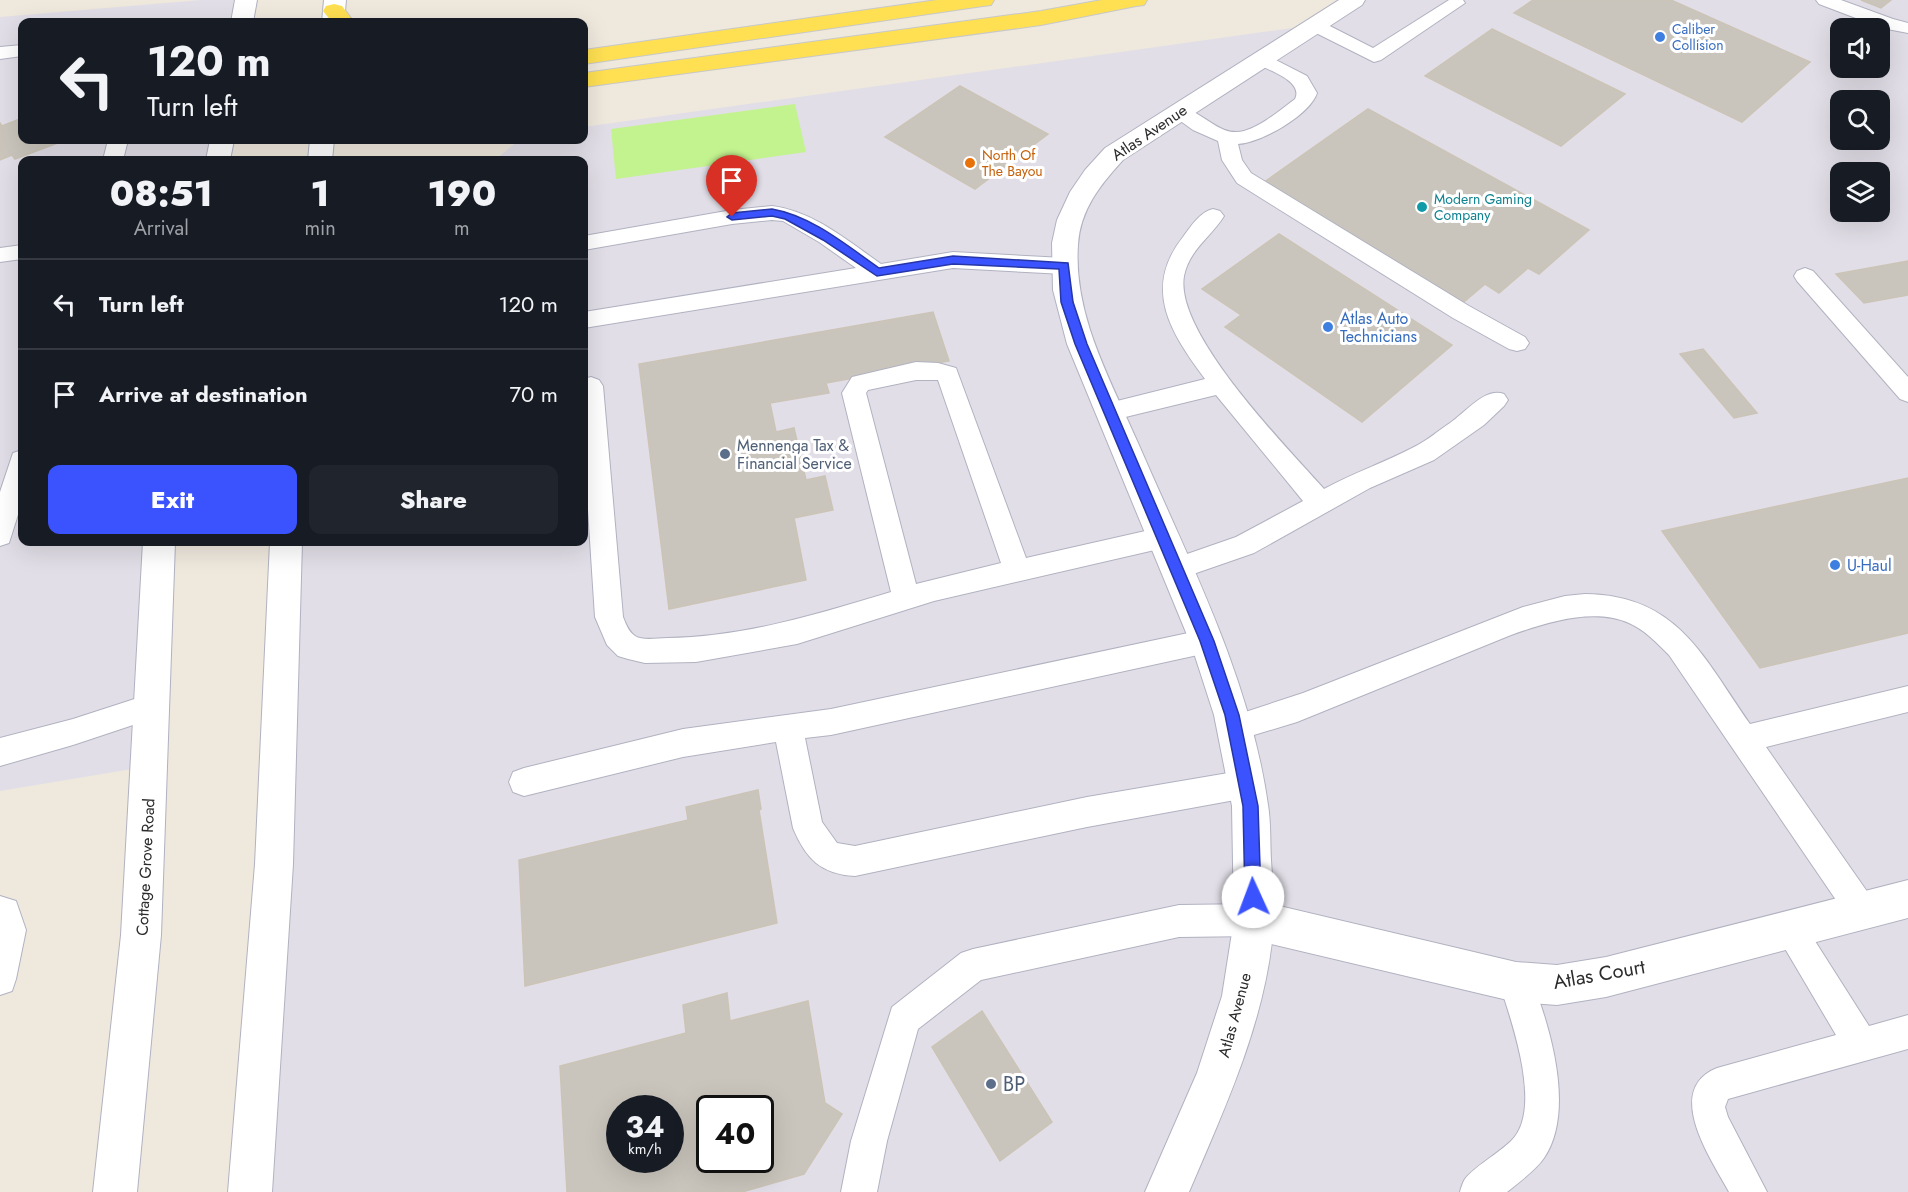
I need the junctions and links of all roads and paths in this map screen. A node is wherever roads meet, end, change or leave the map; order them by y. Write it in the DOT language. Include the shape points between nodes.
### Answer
graph roads {
  1 [pos="246,0"];
  2 [pos="983,0"];
  3 [pos="1136,0"];
  4 [pos="1354,0"];
  5 [pos="1825,0"];
  6 [pos="1456,3"];
  7 [pos="243,18"];
  8 [pos="1314,25"];
  9 [pos="1908,28"];
  10 [pos="18,51"];
  11 [pos="0,53"];
  12 [pos="588,56"];
  13 [pos="1262,59"];
  14 [pos="588,79"];
  15 [pos="1178,112"];
  16 [pos="1228,139"];
  17 [pos="1213,216"];
  18 [pos="588,242"];
  19 [pos="18,253"];
  20 [pos="0,255"];
  21 [pos="1064,266"];
  22 [pos="877,272"];
  23 [pos="1805,276"];
  24 [pos="588,319"];
  25 [pos="1517,343"];
  26 [pos="1222,384"];
  27 [pos="591,386"];
  28 [pos="1908,393"];
  29 [pos="1496,400"];
  30 [pos="1109,412"];
  31 [pos="18,474"];
  32 [pos="1320,504"];
  33 [pos="0,535"];
  34 [pos="1162,538"];
  35 [pos="159,546"];
  36 [pos="286,546"];
  37 [pos="1176,569"];
  38 [pos="1017,571"];
  39 [pos="906,599"];
  40 [pos="1207,641"];
  41 [pos="1908,699"];
  42 [pos="153,706"];
  43 [pos="788,727"];
  44 [pos="1234,728"];
  45 [pos="1743,739"];
  46 [pos="0,752"];
  47 [pos="524,782"];
  48 [pos="1246,784"];
  49 [pos="1908,899"];
  50 [pos="1862,911"];
  51 [pos="0,912"];
  52 [pos="1254,920"];
  53 [pos="1790,930"];
  54 [pos="0,979"];
  55 [pos="1516,982"];
  56 [pos="1908,1032"];
  57 [pos="1861,1044"];
  58 [pos="115,1192"];
  59 [pos="250,1192"];
  60 [pos="859,1192"];
  61 [pos="1167,1192"];
  62 [pos="1478,1192"];
  63 [pos="1749,1192"];
  1 -- 7 [label="street"];
  2 -- 12 [label="main road"];
  3 -- 14 [label="main road" via="1041,18"];
  4 -- 8 [label="street, Atlas Avenue"];
  5 -- 9 [label="lane"];
  6 -- 8 [label="lane" via="1374,56"];
  8 -- 13 [label="street, Atlas Avenue"];
  10 -- 11 [label="lane"];
  13 -- 15 [label="street, Atlas Avenue"];
  13 -- 16 [label="lane" via="1300,81 1307,94 1303,103 1251,137"];
  15 -- 16 [label="lane"];
  15 -- 21 [label="street, Atlas Avenue" via="1132,141 1095,172 1079,194 1068,222"];
  16 -- 25 [label="lane" via="1233,164 1244,178"];
  17 -- 26 [label="lane" via="1190,240 1177,263 1172,285 1174,303 1188,333"];
  18 -- 22 [label="lane" via="772,213 788,215"];
  19 -- 20 [label="lane"];
  21 -- 22 [label="lane" via="953,260"];
  21 -- 30 [label="street, Atlas Avenue" via="1067,302"];
  22 -- 24 [label="lane"];
  23 -- 28 [label="lane"];
  26 -- 30 [label="lane"];
  26 -- 32 [label="lane"];
  27 -- 39 [label="lane" via="609,617 617,636 628,647 645,651 696,650 797,632"];
  29 -- 32 [label="lane" via="1425,453"];
  30 -- 34 [label="street, Atlas Avenue"];
  31 -- 33 [label="lane"];
  32 -- 37 [label="lane" via="1245,545"];
  34 -- 37 [label="street, Atlas Avenue"];
  34 -- 38 [label="lane"];
  35 -- 42 [label="street, Cottage Grove Road"];
  36 -- 59 [label="street" via="274,864"];
  37 -- 40 [label="street, Atlas Avenue"];
  38 -- 39 [label="lane"];
  38 -- 39 [label="lane" via="948,374 917,370 860,383 854,393"];
  40 -- 43 [label="lane" via="831,722"];
  40 -- 44 [label="street, Atlas Avenue"];
  41 -- 45 [label="lane"];
  42 -- 46 [label="lane"];
  42 -- 58 [label="street, Cottage Grove Road" via="141,935"];
  43 -- 47 [label="lane" via="683,743"];
  43 -- 48 [label="lane" via="808,828 826,854 840,860 880,857 1087,812"];
  44 -- 45 [label="lane" via="1313,703 1496,628 1549,612 1604,606 1648,617 1679,645"];
  44 -- 48 [label="street, Atlas Avenue"];
  45 -- 50 [label="lane"];
  48 -- 52 [label="street, Atlas Avenue"];
  49 -- 50 [label="street, Atlas Court"];
  50 -- 53 [label="street, Atlas Court"];
  51 -- 54 [label="lane" via="5,912 10,930"];
  52 -- 55 [label="street, Atlas Court"];
  52 -- 60 [label="lane" via="1179,921 973,966 904,1019 869,1141"];
  52 -- 61 [label="street, Atlas Avenue" via="1242,996 1217,1077"];
  53 -- 55 [label="street, Atlas Court" via="1606,977 1557,985"];
  53 -- 57 [label="lane"];
  55 -- 62 [label="lane" via="1541,1071 1541,1125 1533,1144"];
  56 -- 57 [label="lane"];
  57 -- 63 [label="lane" via="1717,1085 1708,1108"];
}
